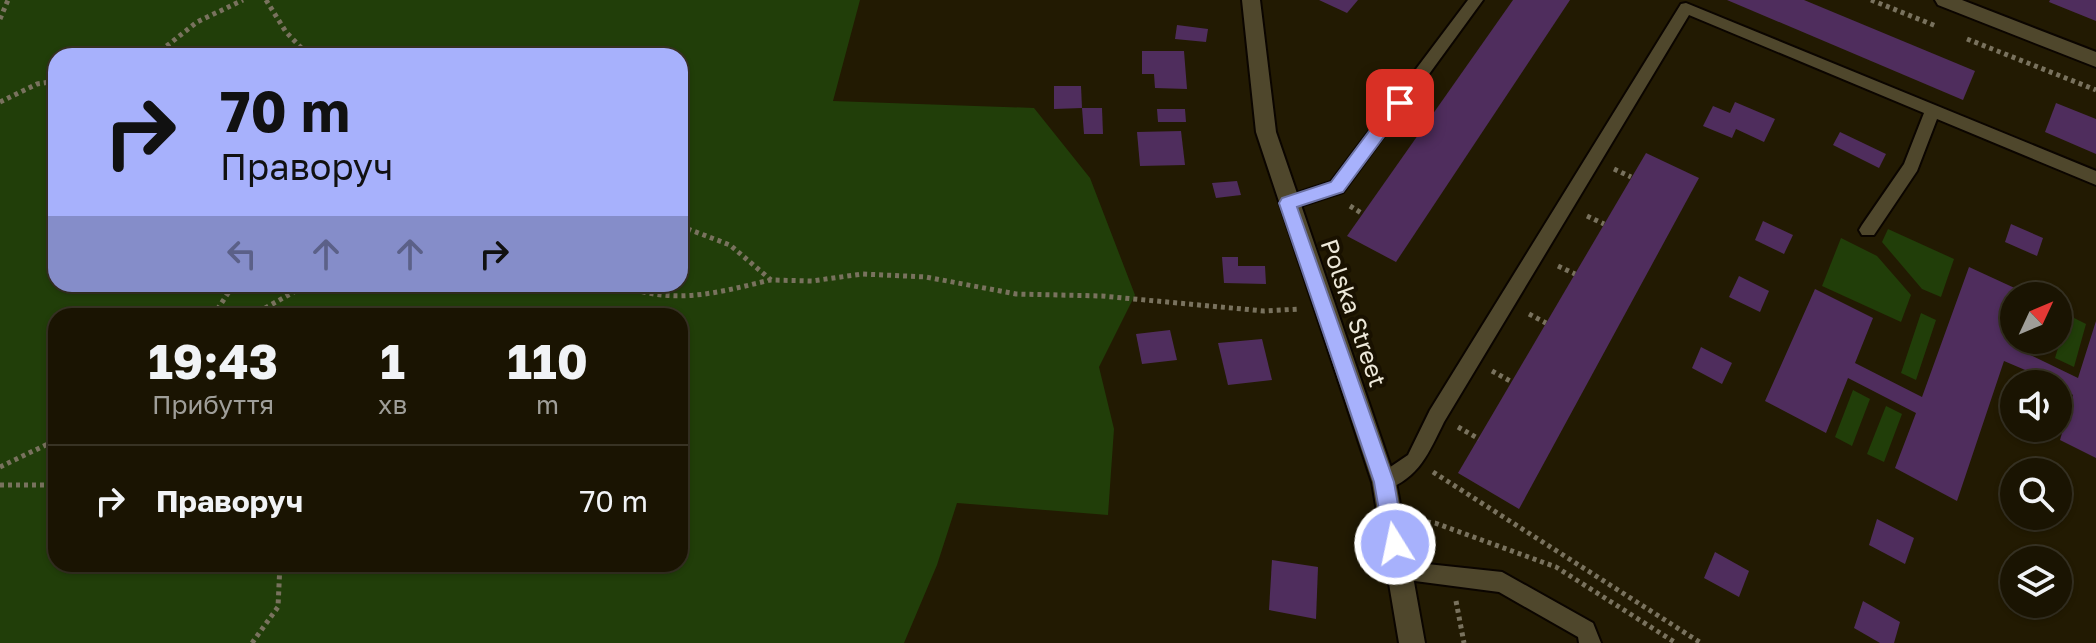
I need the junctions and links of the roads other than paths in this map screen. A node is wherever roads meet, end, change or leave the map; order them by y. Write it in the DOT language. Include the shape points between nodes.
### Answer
graph roads {
  1 [pos="1251,0"];
  2 [pos="1476,0"];
  3 [pos="1944,0"];
  4 [pos="2096,60"];
  5 [pos="1932,112"];
  6 [pos="2096,178"];
  7 [pos="1288,203"];
  8 [pos="1868,230"];
  9 [pos="1384,482"];
  10 [pos="1399,571"];
  11 [pos="1412,643"];
  12 [pos="1590,643"];
  1 -- 7 [label="street, Polska Street" via="1266,132"];
  2 -- 7 [label="lane" via="1337,187"];
  3 -- 4 [label="street"];
  5 -- 6 [label="lane"];
  5 -- 8 [label="lane" via="1911,166"];
  5 -- 9 [label="lane" via="1686,8 1437,416 1415,461"];
  7 -- 9 [label="street, Polska Street"];
  9 -- 10 [label="street, Polska Street"];
  10 -- 11 [label="street, Polska Street"];
  10 -- 12 [label="lane" via="1502,582 1586,630"];
}
